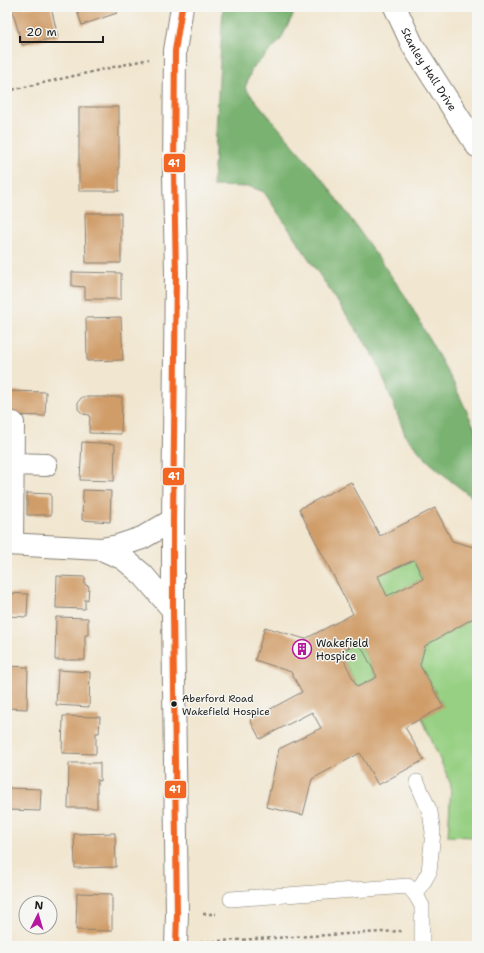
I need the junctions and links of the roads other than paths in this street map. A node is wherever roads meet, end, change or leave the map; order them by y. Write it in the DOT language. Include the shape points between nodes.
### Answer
graph roads {
  1 [pos="182,7"];
  2 [pos="395,7"];
  3 [pos="474,132"];
  4 [pos="13,423"];
  5 [pos="12,464"];
  6 [pos="46,464"];
  7 [pos="173,520"];
  8 [pos="10,544"];
  9 [pos="100,549"];
  10 [pos="173,610"];
  11 [pos="417,782"];
  12 [pos="416,895"];
  13 [pos="231,899"];
  14 [pos="176,945"];
  15 [pos="422,946"];
  1 -- 7 [label="street" via="175,51"];
  2 -- 3 [label="street, Stanley Hall Drive" via="413,46"];
  4 -- 5 [label="street"];
  5 -- 6 [label="street"];
  5 -- 8 [label="street"];
  7 -- 9 [label="street" via="142,538"];
  7 -- 10 [label="street"];
  8 -- 9 [label="street"];
  9 -- 10 [label="street" via="124,559 143,575"];
  10 -- 14 [label="street"];
  11 -- 12 [label="lane" via="430,812 432,832 429,872"];
  12 -- 13 [label="lane" via="408,886"];
  12 -- 15 [label="lane" via="422,906"];
}
